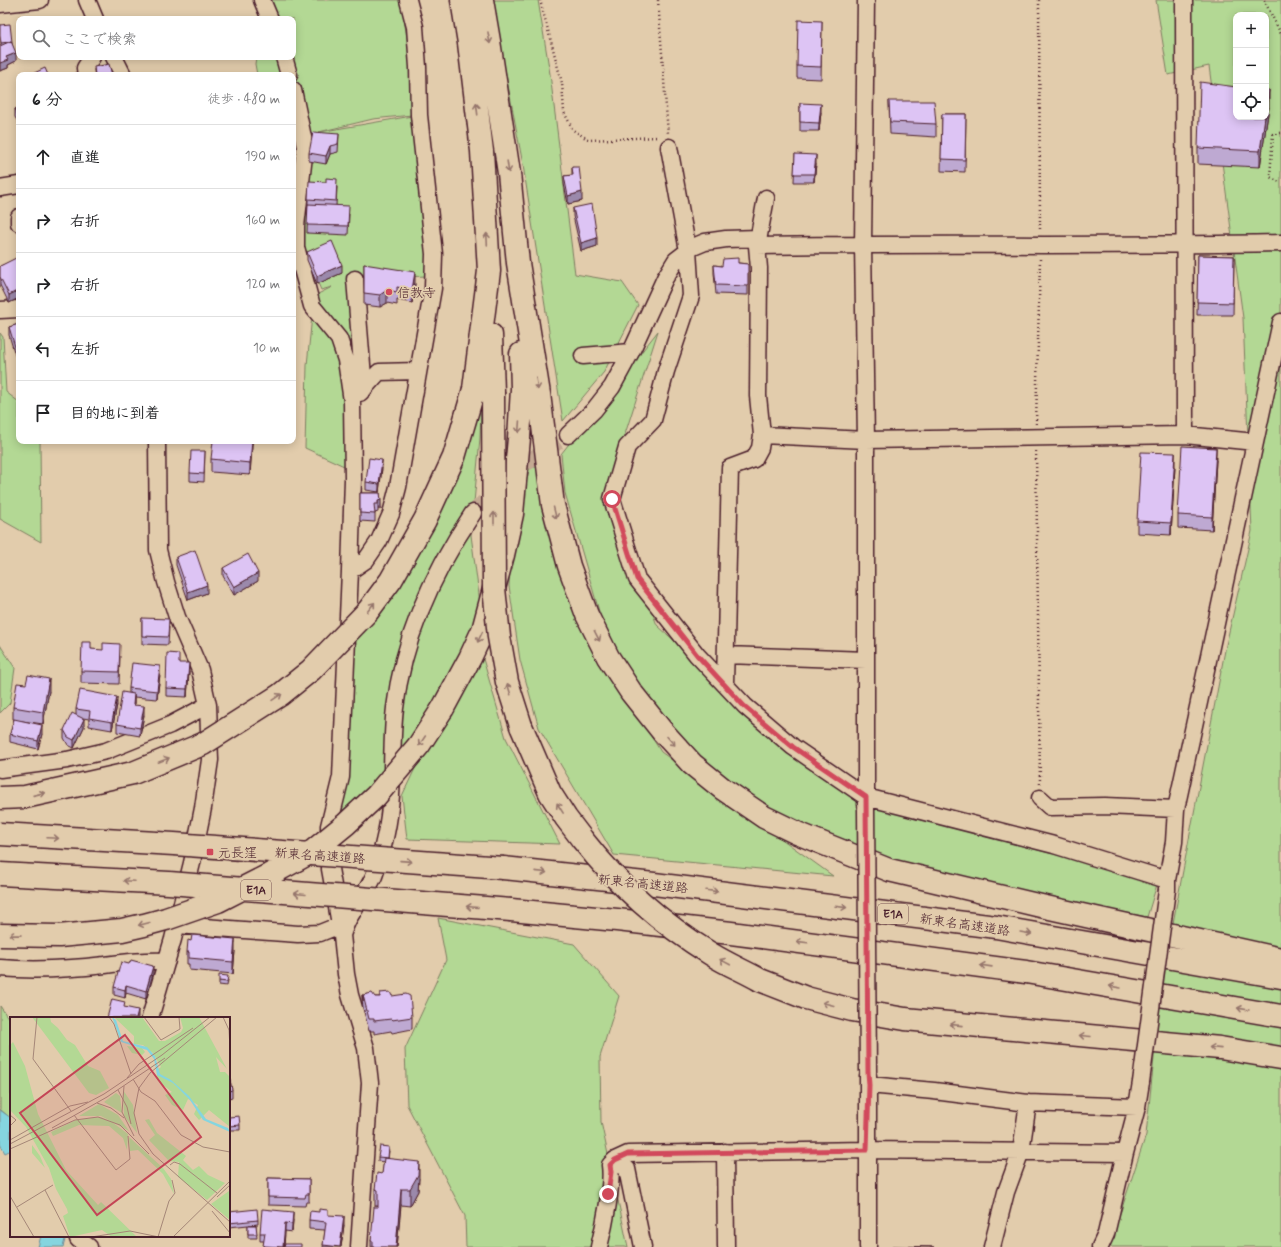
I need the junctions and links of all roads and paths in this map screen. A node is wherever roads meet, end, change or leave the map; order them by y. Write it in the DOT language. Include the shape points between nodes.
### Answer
graph roads {
  1 [pos="40,0"];
  2 [pos="87,0"];
  3 [pos="262,0"];
  4 [pos="408,0"];
  5 [pos="462,0"];
  6 [pos="482,0"];
  7 [pos="540,0"];
  8 [pos="658,0"];
  9 [pos="866,0"];
  10 [pos="1039,0"];
  11 [pos="1184,0"];
  12 [pos="1264,0"];
  13 [pos="0,4"];
  14 [pos="94,16"];
  15 [pos="269,16"];
  16 [pos="1281,34"];
  17 [pos="90,60"];
  18 [pos="116,60"];
  19 [pos="285,60"];
  20 [pos="86,72"];
  21 [pos="122,72"];
  22 [pos="288,72"];
  23 [pos="296,104"];
  24 [pos="1281,133"];
  25 [pos="669,146"];
  26 [pos="1281,183"];
  27 [pos="16,185"];
  28 [pos="0,188"];
  29 [pos="766,198"];
  30 [pos="296,226"];
  31 [pos="296,226"];
  32 [pos="863,244"];
  33 [pos="1281,244"];
  34 [pos="1040,245"];
  35 [pos="1184,245"];
  36 [pos="757,246"];
  37 [pos="296,247"];
  38 [pos="296,247"];
  39 [pos="688,251"];
  40 [pos="518,263"];
  41 [pos="355,279"];
  42 [pos="0,310"];
  43 [pos="16,310"];
  44 [pos="1281,322"];
  45 [pos="631,352"];
  46 [pos="582,356"];
  47 [pos="418,371"];
  48 [pos="364,389"];
  49 [pos="483,390"];
  50 [pos="352,402"];
  51 [pos="568,435"];
  52 [pos="762,435"];
  53 [pos="1185,435"];
  54 [pos="1036,438"];
  55 [pos="866,440"];
  56 [pos="1255,442"];
  57 [pos="157,444"];
  58 [pos="473,513"];
  59 [pos="350,571"];
  60 [pos="726,655"];
  61 [pos="866,660"];
  62 [pos="724,684"];
  63 [pos="208,705"];
  64 [pos="0,769"];
  65 [pos="0,798"];
  66 [pos="1040,798"];
  67 [pos="866,803"];
  68 [pos="1176,809"];
  69 [pos="0,834"];
  70 [pos="0,874"];
  71 [pos="1167,885"];
  72 [pos="177,925"];
  73 [pos="341,930"];
  74 [pos="0,935"];
  75 [pos="1281,959"];
  76 [pos="167,961"];
  77 [pos="0,968"];
  78 [pos="1281,978"];
  79 [pos="1281,1016"];
  80 [pos="150,1017"];
  81 [pos="1281,1058"];
  82 [pos="868,1079"];
  83 [pos="1028,1103"];
  84 [pos="1137,1107"];
  85 [pos="867,1150"];
  86 [pos="1021,1151"];
  87 [pos="725,1152"];
  88 [pos="1125,1153"];
  89 [pos="615,1160"];
  90 [pos="1105,1243"];
  91 [pos="359,1247"];
  92 [pos="599,1247"];
  93 [pos="643,1247"];
  94 [pos="726,1247"];
  95 [pos="868,1247"];
  96 [pos="992,1247"];
  1 -- 13 [label="street"];
  2 -- 14 [label="street"];
  3 -- 15 [label="street"];
  4 -- 47 [label="street" via="415,27 419,115 434,254 433,288"];
  49 -- 5 [label="highway, one-way" via="489,271 482,151"];
  6 -- 40 [label="highway, one-way" via="509,173"];
  7 -- 25 [label="path" via="562,83 564,112 573,130 589,140 673,137"];
  8 -- 25 [label="path"];
  9 -- 32 [label="street"];
  10 -- 34 [label="path"];
  11 -- 35 [label="street"];
  12 -- 16 [label="path"];
  17 -- 20 [label="street"];
  18 -- 21 [label="street"];
  19 -- 22 [label="street"];
  23 -- 31 [label="street" via="305,147"];
  24 -- 26 [label="path" via="1273,134 1270,177"];
  25 -- 39 [label="street"];
  27 -- 28 [label="street"];
  29 -- 36 [label="street"];
  30 -- 38 [label="street"];
  32 -- 34 [label="street"];
  32 -- 36 [label="street"];
  32 -- 55 [label="street"];
  33 -- 35 [label="street"];
  34 -- 35 [label="street"];
  34 -- 54 [label="path"];
  35 -- 53 [label="street"];
  36 -- 39 [label="street" via="758,238 726,239 705,242 693,246"];
  36 -- 52 [label="street" via="758,396"];
  37 -- 50 [label="street" via="312,306 339,339 346,360"];
  39 -- 45 [label="street" via="676,260 665,278"];
  39 -- 62 [label="street" via="691,296 653,420 627,447 612,499 637,579 697,655"];
  40 -- 74 [label="highway, one-way, bridge" via="522,390 512,514 483,630 443,708 419,745 376,796 313,851 218,901 166,919 122,930 59,936"];
  40 -- 75 [label="highway, one-way" via="554,505 569,566 587,615 608,657 631,692 692,764 764,817 889,870"];
  41 -- 48 [label="street"];
  42 -- 43 [label="street"];
  44 -- 56 [label="street"];
  45 -- 46 [label="street"];
  45 -- 51 [label="street" via="612,387 594,410"];
  47 -- 48 [label="street" via="379,372"];
  47 -- 59 [label="street" via="400,479 391,514 366,560"];
  48 -- 50 [label="street"];
  65 -- 49 [label="highway, one-way, bridge" via="25,797 133,773 203,744 280,695 311,670 368,611 392,580 425,520"];
  81 -- 49 [label="highway, one-way, bridge" via="1220,1048 904,1019 852,1010 806,998 760,980 712,955 640,901 599,861 566,818 550,792 522,726 507,682 494,588"];
  50 -- 59 [label="street"];
  52 -- 55 [label="street"];
  52 -- 60 [label="street" via="760,448 754,459 730,468"];
  53 -- 54 [label="street"];
  53 -- 56 [label="street"];
  54 -- 55 [label="street"];
  54 -- 66 [label="path"];
  55 -- 61 [label="street"];
  56 -- 68 [label="street"];
  57 -- 63 [label="street" via="158,550 177,617 200,670"];
  58 -- 73 [label="street" via="440,568 417,619 402,670 395,708 386,832 374,876"];
  59 -- 73 [label="street" via="341,777 329,826 330,869"];
  60 -- 61 [label="street"];
  60 -- 62 [label="street"];
  61 -- 67 [label="street"];
  62 -- 67 [label="street" via="744,706"];
  63 -- 64 [label="street" via="170,725 106,751 67,760"];
  63 -- 72 [label="street" via="210,760 192,863"];
  66 -- 68 [label="street" via="1050,806"];
  67 -- 71 [label="street" via="1054,845"];
  67 -- 82 [label="street, bridge"];
  68 -- 71 [label="street"];
  69 -- 78 [label="highway, 新東名高速道路 / E1A, one-way, bridge" via="502,868 654,884 996,927"];
  79 -- 70 [label="highway, E1A, one-way, bridge" via="1018,971 730,932 511,910 169,883"];
  71 -- 84 [label="street, bridge"];
  72 -- 73 [label="street" via="298,934"];
  72 -- 76 [label="street"];
  73 -- 91 [label="street" via="350,995 366,1048 370,1083"];
  76 -- 77 [label="street" via="135,961 56,969"];
  76 -- 80 [label="street"];
  82 -- 83 [label="street" via="934,1091"];
  82 -- 85 [label="street"];
  83 -- 84 [label="street"];
  83 -- 86 [label="street"];
  84 -- 88 [label="street"];
  85 -- 86 [label="street"];
  85 -- 87 [label="street"];
  85 -- 95 [label="street"];
  86 -- 88 [label="street"];
  86 -- 96 [label="street" via="1006,1192"];
  87 -- 89 [label="street" via="628,1154"];
  87 -- 94 [label="street"];
  88 -- 90 [label="street"];
  89 -- 92 [label="street" via="610,1165"];
  89 -- 93 [label="street" via="627,1169"];
}
